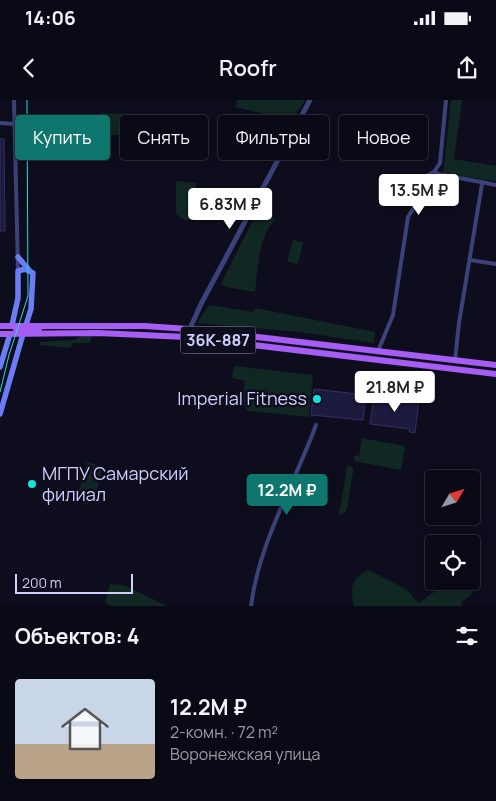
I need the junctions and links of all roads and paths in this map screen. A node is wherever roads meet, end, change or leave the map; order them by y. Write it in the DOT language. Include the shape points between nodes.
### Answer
graph roads {
  1 [pos="14,100"];
  2 [pos="310,100"];
  3 [pos="446,100"];
  4 [pos="0,124"];
  5 [pos="15,124"];
  6 [pos="16,160"];
  7 [pos="434,172"];
  8 [pos="481,182"];
  9 [pos="496,184"];
  10 [pos="18,258"];
  11 [pos="470,260"];
  12 [pos="496,264"];
  13 [pos="29,270"];
  14 [pos="18,271"];
  15 [pos="0,326"];
  16 [pos="11,329"];
  17 [pos="24,329"];
  18 [pos="0,330"];
  19 [pos="188,331"];
  20 [pos="0,334"];
  21 [pos="378,353"];
  22 [pos="455,360"];
  23 [pos="432,362"];
  24 [pos="496,365"];
  25 [pos="0,367"];
  26 [pos="496,374"];
  27 [pos="0,414"];
  28 [pos="316,425"];
  29 [pos="251,606"];
  1 -- 5 [label="street"];
  2 -- 19 [label="street"];
  3 -- 7 [label="street" via="440,163"];
  4 -- 5 [label="street"];
  6 -- 10 [label="street"];
  7 -- 8 [label="street"];
  7 -- 21 [label="street" via="428,175 422,194 408,217 393,315"];
  8 -- 9 [label="street"];
  8 -- 11 [label="street"];
  10 -- 13 [label="main road"];
  10 -- 14 [label="street"];
  11 -- 12 [label="street"];
  11 -- 22 [label="street" via="458,323"];
  13 -- 14 [label="main road"];
  13 -- 17 [label="main road" via="33,274 33,291"];
  14 -- 16 [label="main road" via="18,298"];
  15 -- 16 [label="main road, 36К-887"];
  16 -- 17 [label="main road, 36К-887"];
  16 -- 18 [label="main road, 36К-887"];
  16 -- 20 [label="main road, 36К-887"];
  16 -- 25 [label="main road"];
  17 -- 19 [label="main road, 36К-887"];
  17 -- 23 [label="main road, 36К-887" via="186,337"];
  17 -- 27 [label="main road"];
  19 -- 21 [label="main road, 36К-887"];
  21 -- 23 [label="main road, 36К-887"];
  22 -- 23 [label="main road, 36К-887"];
  22 -- 24 [label="main road, 36К-887"];
  23 -- 26 [label="main road, 36К-887"];
  28 -- 29 [label="street" via="275,520 262,557"];
}
